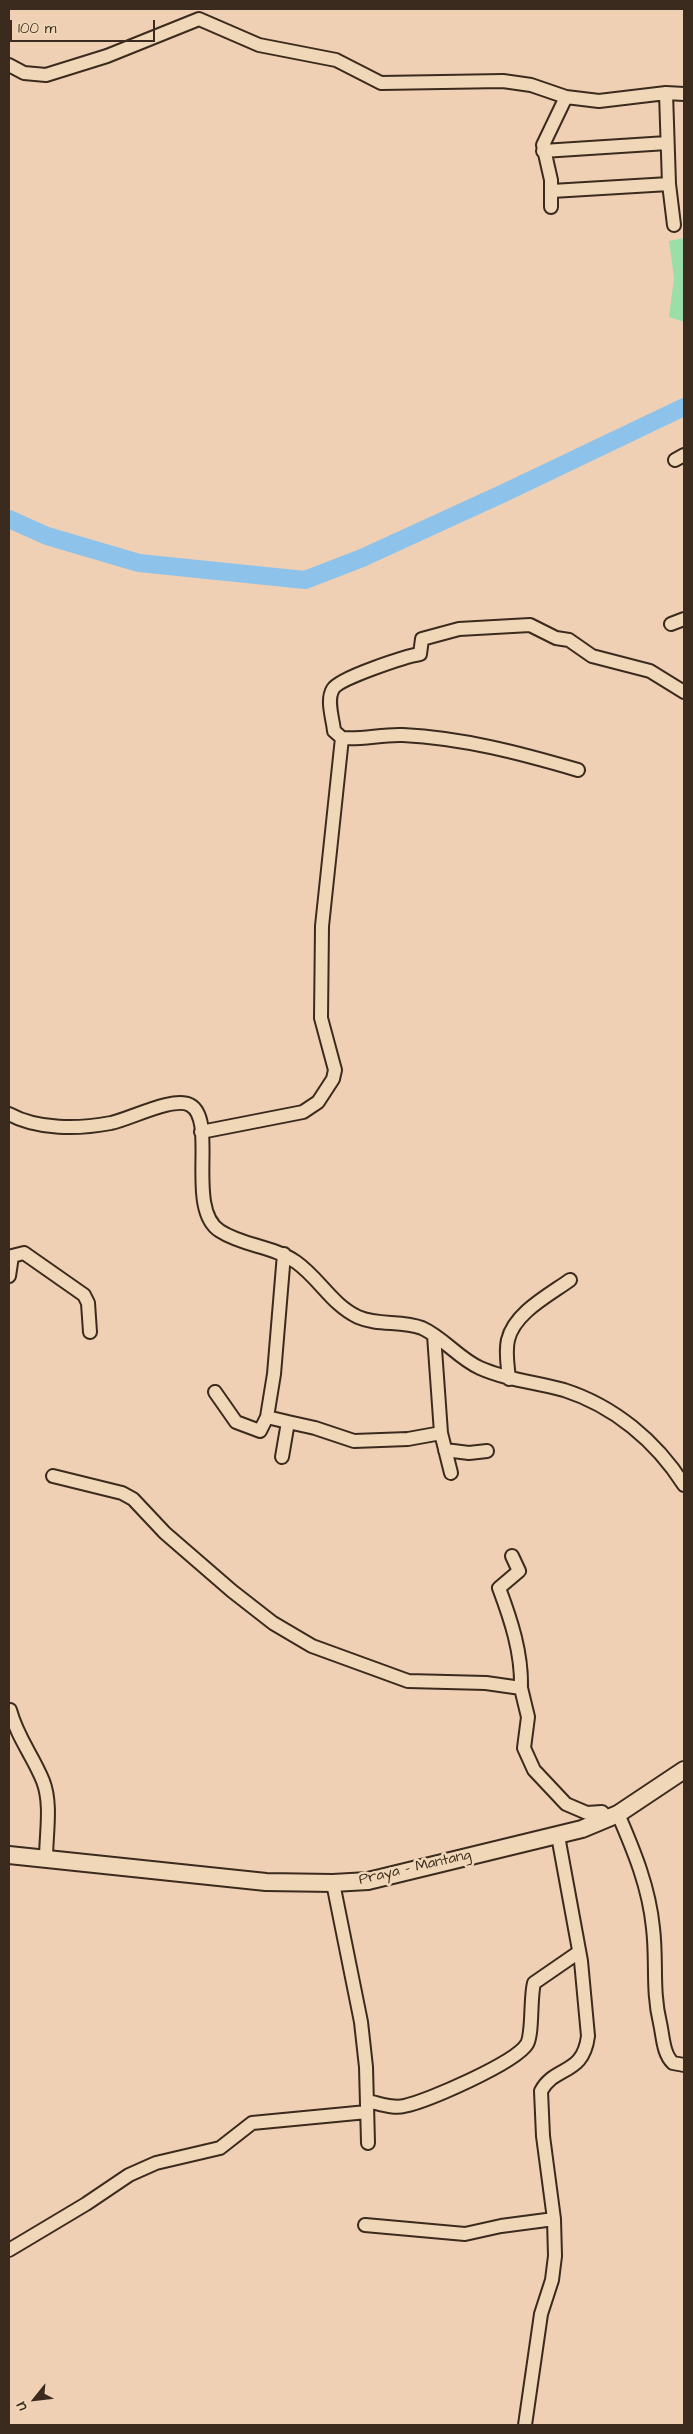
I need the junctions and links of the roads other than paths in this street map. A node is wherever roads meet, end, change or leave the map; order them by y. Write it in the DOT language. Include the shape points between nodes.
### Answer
graph roads {
  1 [pos="9,65"];
  2 [pos="666,93"];
  3 [pos="684,94"];
  4 [pos="566,97"];
  5 [pos="667,143"];
  6 [pos="544,150"];
  7 [pos="669,184"];
  8 [pos="552,191"];
  9 [pos="551,208"];
  10 [pos="674,225"];
  11 [pos="684,619"];
  12 [pos="671,624"];
  13 [pos="684,692"];
  14 [pos="342,738"];
  15 [pos="578,770"];
  16 [pos="9,1114"];
  17 [pos="201,1132"];
  18 [pos="284,1254"];
  19 [pos="9,1276"];
  20 [pos="570,1280"];
  21 [pos="90,1332"];
  22 [pos="434,1335"];
  23 [pos="510,1379"];
  24 [pos="214,1392"];
  25 [pos="267,1417"];
  26 [pos="288,1422"];
  27 [pos="441,1433"];
  28 [pos="445,1450"];
  29 [pos="487,1451"];
  30 [pos="282,1457"];
  31 [pos="451,1473"];
  32 [pos="53,1476"];
  33 [pos="684,1485"];
  34 [pos="512,1556"];
  35 [pos="522,1688"];
  36 [pos="10,1710"];
  37 [pos="684,1770"];
  38 [pos="613,1817"];
  39 [pos="558,1836"];
  40 [pos="9,1855"];
  41 [pos="46,1859"];
  42 [pos="333,1883"];
  43 [pos="579,1952"];
  44 [pos="684,2066"];
  45 [pos="367,2106"];
  46 [pos="368,2143"];
  47 [pos="554,2220"];
  48 [pos="365,2225"];
  49 [pos="9,2250"];
  50 [pos="525,2425"];
  1 -- 4 [label="street" via="24,73 46,75 107,56 199,19 260,45 336,60 377,82 503,81 531,85"];
  2 -- 3 [label="street"];
  2 -- 4 [label="street" via="599,101"];
  2 -- 5 [label="street"];
  4 -- 6 [label="street"];
  5 -- 6 [label="street"];
  5 -- 7 [label="street"];
  6 -- 8 [label="street"];
  7 -- 8 [label="street"];
  7 -- 10 [label="street"];
  8 -- 9 [label="street"];
  11 -- 12 [label="street"];
  13 -- 14 [label="street" via="650,671 592,656 568,640 556,638 530,625 459,629 422,639 420,654 403,656 337,684 330,698 334,731"];
  14 -- 15 [label="street" via="382,735 445,740 509,749"];
  14 -- 17 [label="street" via="322,926 321,1018 334,1070 333,1079 318,1102 303,1112"];
  16 -- 17 [label="street" via="31,1124 66,1127 111,1123 183,1102 197,1112"];
  17 -- 18 [label="street" via="204,1202 211,1225 222,1233"];
  18 -- 22 [label="street" via="306,1270 352,1314 375,1322 414,1326"];
  18 -- 25 [label="street" via="274,1374"];
  19 -- 21 [label="street" via="12,1256 24,1253 84,1295 88,1304"];
  20 -- 23 [label="street" via="524,1315 510,1332 506,1348"];
  22 -- 23 [label="street" via="470,1364"];
  22 -- 27 [label="street"];
  23 -- 33 [label="street" via="562,1390 605,1408 651,1443 671,1464"];
  24 -- 25 [label="street" via="240,1424 260,1431"];
  25 -- 26 [label="street"];
  26 -- 27 [label="street" via="354,1441 408,1439"];
  26 -- 30 [label="street"];
  27 -- 28 [label="street"];
  28 -- 29 [label="street"];
  28 -- 31 [label="street"];
  32 -- 35 [label="street" via="133,1498 184,1551 232,1591 273,1623 312,1646 408,1681 486,1683"];
  34 -- 35 [label="street" via="519,1570 499,1588 515,1635"];
  35 -- 38 [label="street" via="528,1717 524,1748 534,1770 566,1804 587,1813 604,1813"];
  36 -- 41 [label="street" via="18,1736 46,1791"];
  37 -- 38 [label="main road, Praya - Mantang"];
  38 -- 39 [label="main road, Praya - Mantang"];
  38 -- 44 [label="street" via="638,1862 650,1901 654,1936 653,1986 666,2051 673,2063"];
  39 -- 42 [label="main road, Praya - Mantang" via="368,1881"];
  39 -- 43 [label="street"];
  40 -- 41 [label="main road, Praya - Mantang"];
  41 -- 42 [label="main road, Praya - Mantang" via="266,1882"];
  42 -- 45 [label="street" via="361,2022"];
  43 -- 45 [label="street" via="534,1983 528,2040 519,2051 464,2083 422,2100 398,2107"];
  43 -- 47 [label="street" via="587,2045 576,2064 548,2081 541,2091 543,2136"];
  45 -- 46 [label="street"];
  45 -- 49 [label="street" via="252,2123 220,2148 156,2163 134,2173"];
  47 -- 48 [label="street" via="465,2234"];
  47 -- 50 [label="street" via="554,2267 541,2314"];
}
